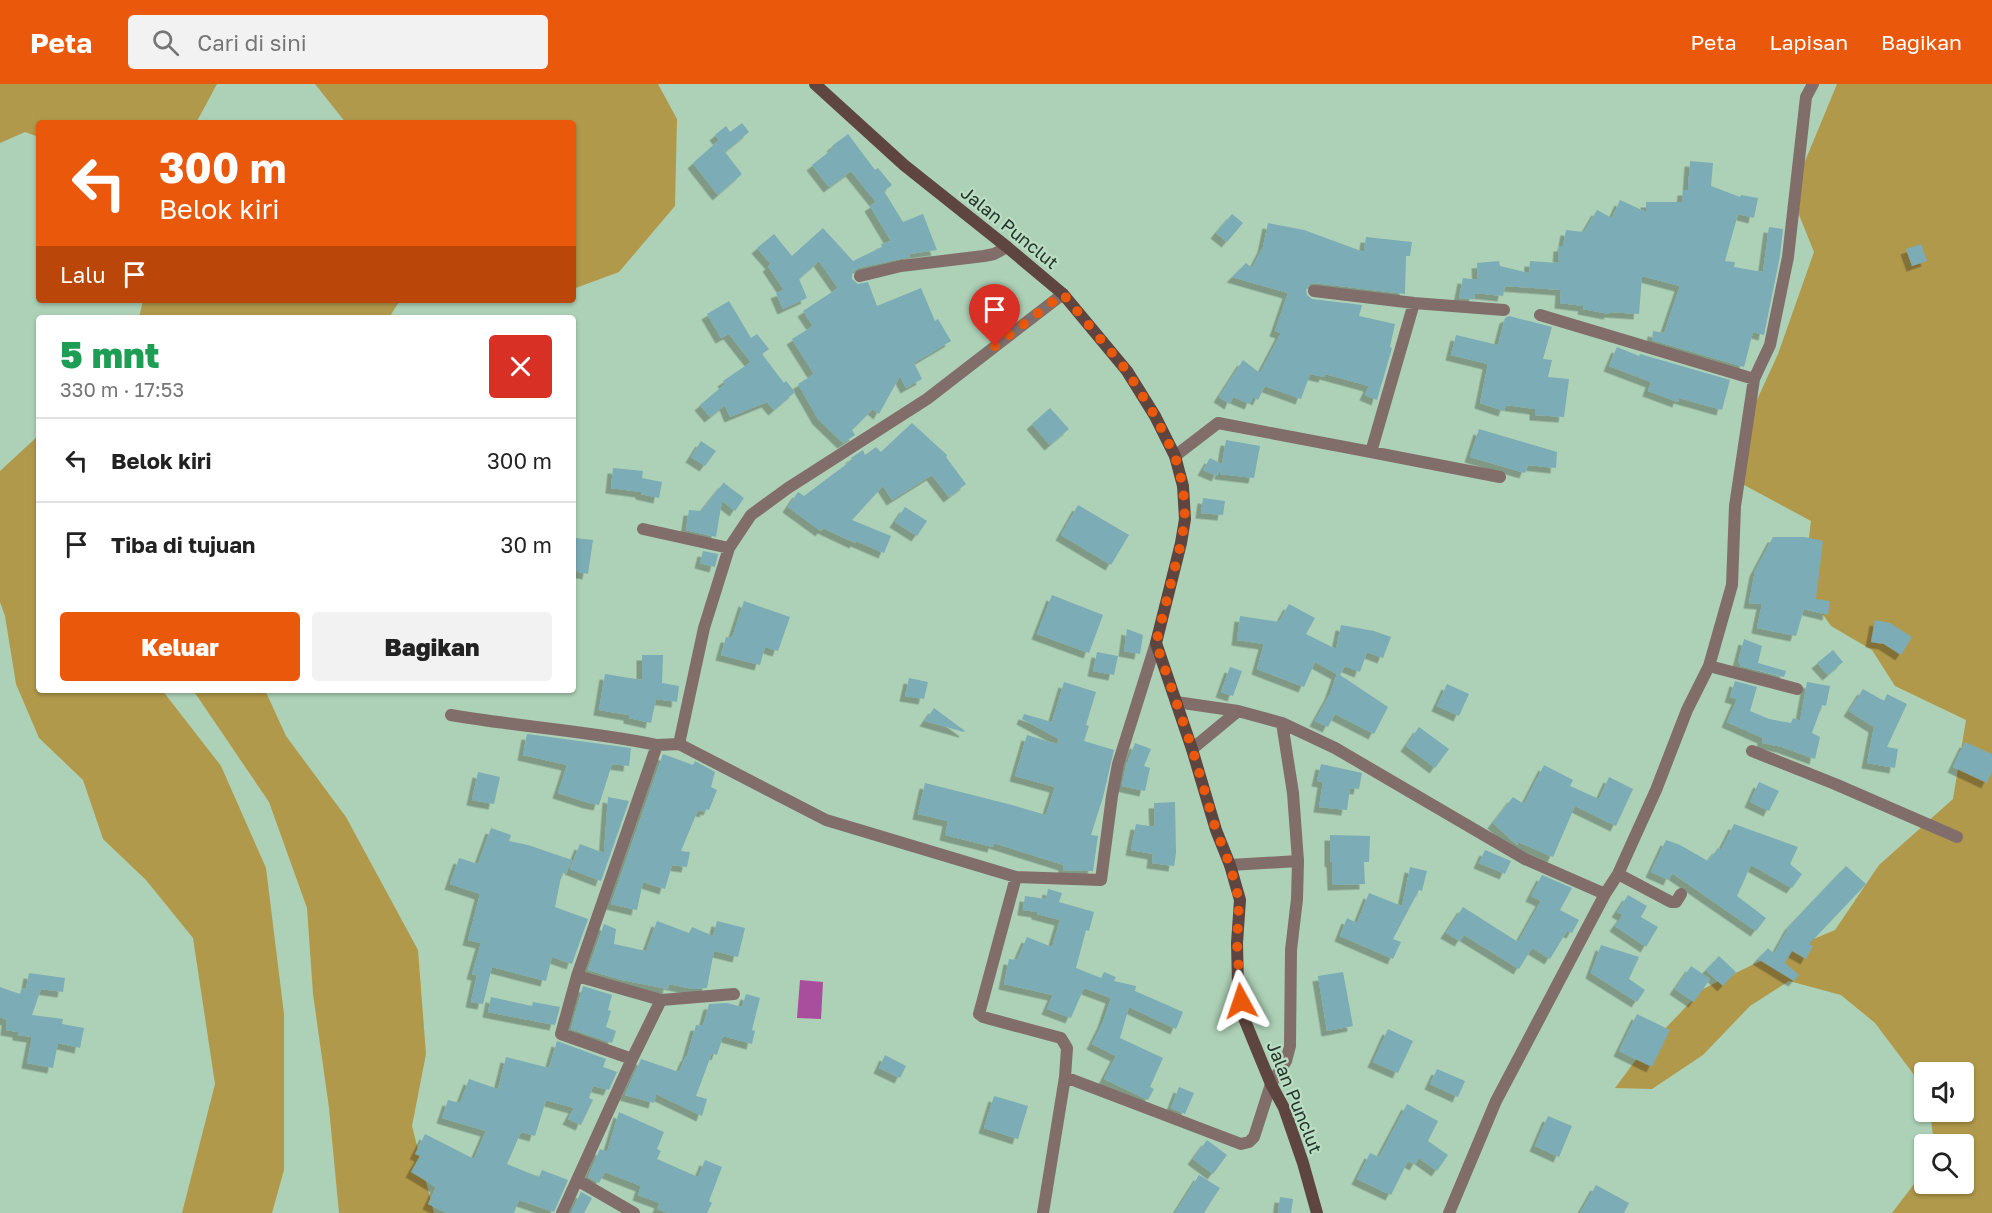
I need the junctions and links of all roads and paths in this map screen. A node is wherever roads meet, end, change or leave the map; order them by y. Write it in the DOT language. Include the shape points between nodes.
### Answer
graph roads {
  1 [pos="815,84"];
  2 [pos="1813,84"];
  3 [pos="1007,247"];
  4 [pos="860,276"];
  5 [pos="1314,291"];
  6 [pos="1063,294"];
  7 [pos="1414,303"];
  8 [pos="1504,310"];
  9 [pos="1539,315"];
  10 [pos="1754,379"];
  11 [pos="1371,452"];
  12 [pos="1175,456"];
  13 [pos="1500,477"];
  14 [pos="643,529"];
  15 [pos="729,548"];
  16 [pos="1156,643"];
  17 [pos="1709,666"];
  18 [pos="1797,689"];
  19 [pos="1176,702"];
  20 [pos="1238,711"];
  21 [pos="451,715"];
  22 [pos="1282,723"];
  23 [pos="679,744"];
  24 [pos="657,745"];
  25 [pos="1192,748"];
  26 [pos="1752,751"];
  27 [pos="1957,837"];
  28 [pos="1298,861"];
  29 [pos="1230,865"];
  30 [pos="1618,874"];
  31 [pos="1016,877"];
  32 [pos="1605,894"];
  33 [pos="1681,894"];
  34 [pos="577,976"];
  35 [pos="734,994"];
  36 [pos="661,1000"];
  37 [pos="632,1059"];
  38 [pos="1065,1077"];
  39 [pos="1271,1084"];
  40 [pos="577,1180"];
  41 [pos="562,1213"];
  42 [pos="634,1213"];
  43 [pos="1043,1213"];
  44 [pos="1317,1213"];
  45 [pos="1449,1213"];
  1 -- 3 [label="main road, Jalan Punclut" via="904,165"];
  2 -- 10 [label="street" via="1806,97 1780,300 1770,345"];
  3 -- 4 [label="street" via="984,256 913,264"];
  3 -- 6 [label="main road, Jalan Punclut"];
  5 -- 7 [label="street"];
  6 -- 12 [label="main road, Jalan Punclut" via="1127,371"];
  6 -- 15 [label="street" via="927,399 751,515"];
  7 -- 8 [label="street"];
  7 -- 11 [label="street"];
  9 -- 10 [label="street"];
  10 -- 17 [label="street" via="1735,506 1732,585"];
  11 -- 12 [label="street" via="1218,423"];
  11 -- 13 [label="street"];
  12 -- 16 [label="main road, Jalan Punclut" via="1183,486 1185,519"];
  14 -- 15 [label="street"];
  15 -- 23 [label="street" via="704,628"];
  16 -- 19 [label="main road, Jalan Punclut"];
  16 -- 31 [label="street" via="1118,765 1101,880"];
  17 -- 18 [label="street"];
  17 -- 30 [label="street"];
  19 -- 20 [label="street"];
  19 -- 25 [label="main road, Jalan Punclut"];
  20 -- 22 [label="street"];
  20 -- 25 [label="street"];
  21 -- 24 [label="street"];
  22 -- 28 [label="street"];
  22 -- 32 [label="street" via="1335,748 1525,860"];
  23 -- 24 [label="street"];
  23 -- 31 [label="street" via="826,820"];
  24 -- 34 [label="street"];
  25 -- 29 [label="main road, Jalan Punclut"];
  26 -- 27 [label="street"];
  28 -- 29 [label="street"];
  28 -- 39 [label="street" via="1291,950 1290,1047"];
  29 -- 39 [label="main road, Jalan Punclut" via="1239,900 1238,986 1243,1016"];
  30 -- 32 [label="street"];
  30 -- 33 [label="street" via="1671,902 1676,902"];
  31 -- 38 [label="street" via="979,1014 1061,1038 1067,1048"];
  32 -- 45 [label="street" via="1496,1101"];
  34 -- 36 [label="street"];
  34 -- 37 [label="street" via="561,1034"];
  35 -- 36 [label="street"];
  36 -- 37 [label="street"];
  37 -- 40 [label="street"];
  38 -- 39 [label="street" via="1241,1143 1254,1137"];
  38 -- 43 [label="street"];
  39 -- 44 [label="main road, Jalan Punclut" via="1284,1108"];
  40 -- 41 [label="street"];
  40 -- 42 [label="street"];
}
